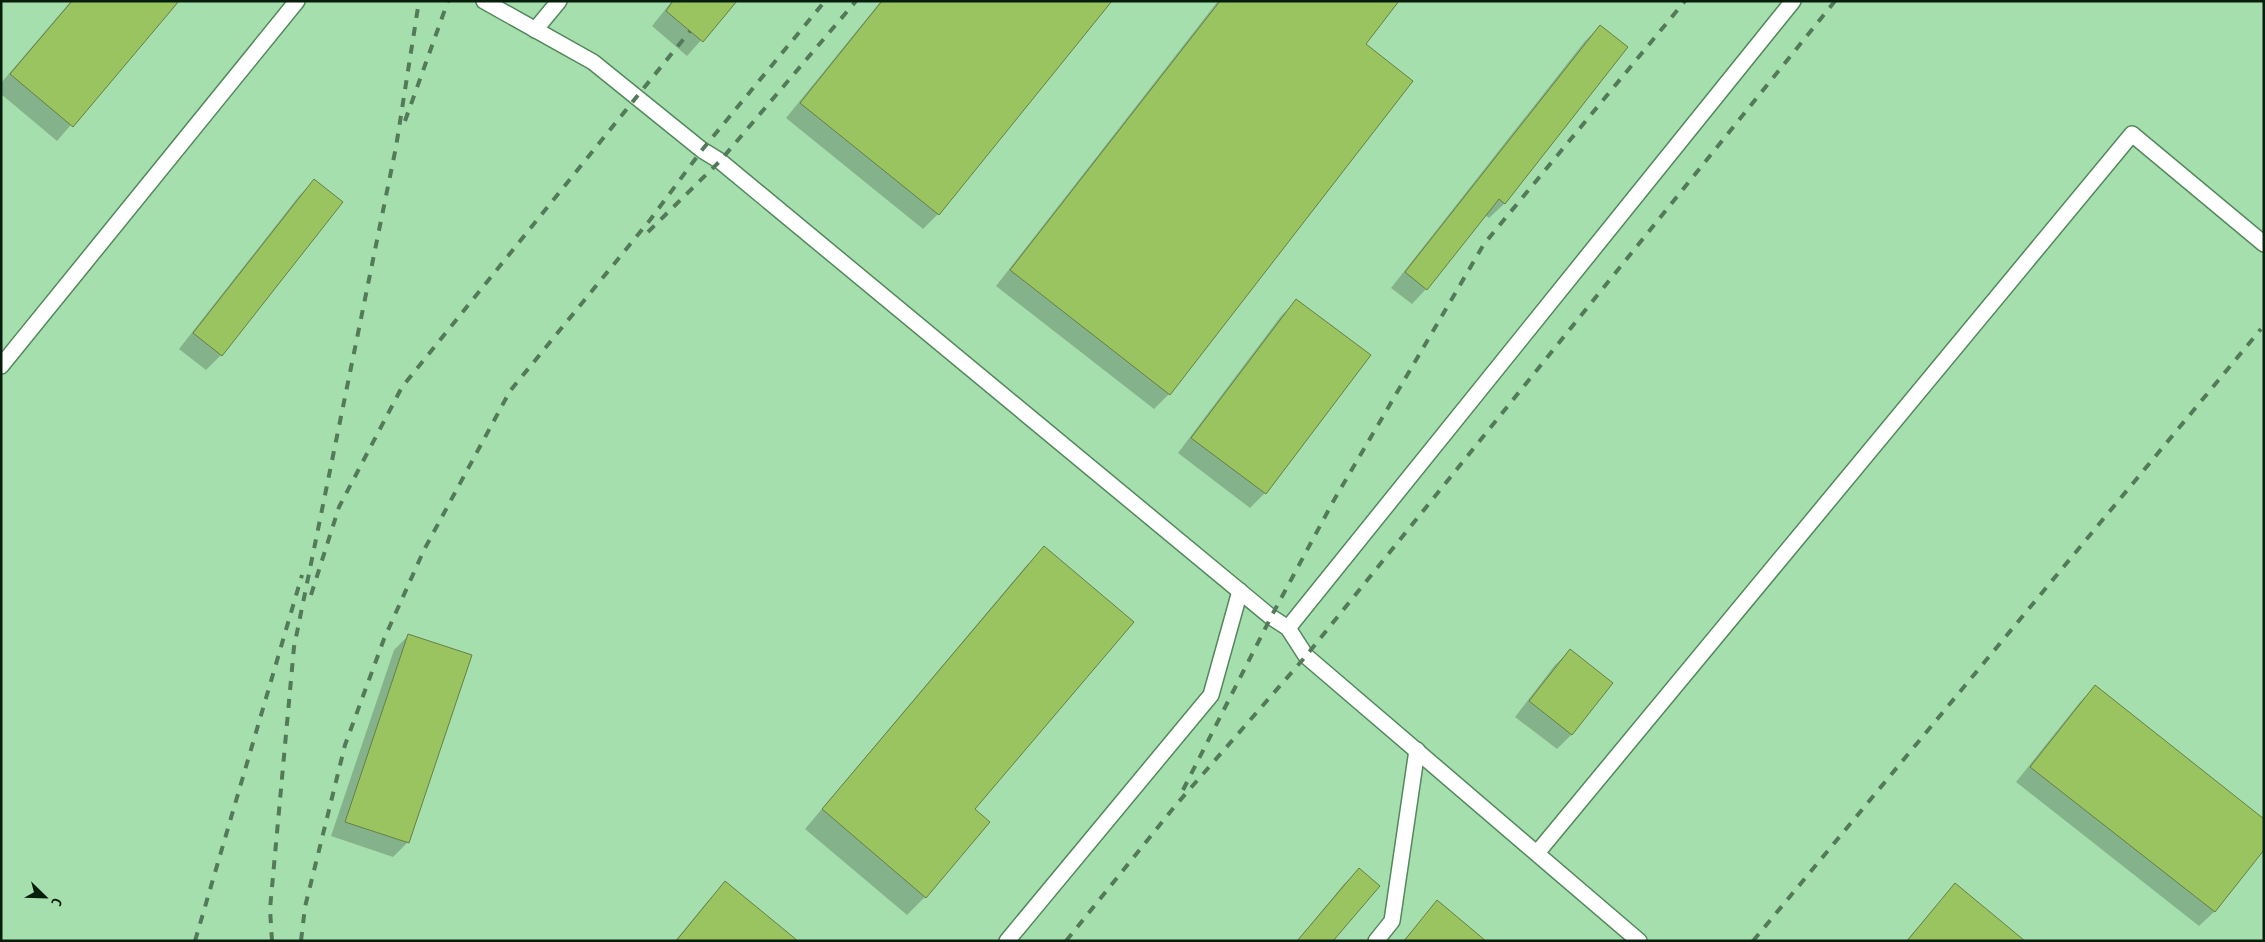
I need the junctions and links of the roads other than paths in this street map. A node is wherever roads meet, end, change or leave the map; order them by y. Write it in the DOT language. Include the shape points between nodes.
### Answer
graph roads {
  1 [pos="297,1"];
  2 [pos="484,1"];
  3 [pos="559,1"];
  4 [pos="1792,1"];
  5 [pos="535,30"];
  6 [pos="2264,244"];
  7 [pos="1,366"];
  8 [pos="1240,591"];
  9 [pos="1288,628"];
  10 [pos="1416,750"];
  11 [pos="1537,853"];
  12 [pos="1007,941"];
  13 [pos="1376,941"];
  14 [pos="1639,941"];
  1 -- 7 [label="lane"];
  2 -- 5 [label="lane"];
  3 -- 5 [label="lane"];
  4 -- 9 [label="lane"];
  5 -- 8 [label="lane" via="593,62 720,161"];
  6 -- 11 [label="lane" via="2132,134"];
  8 -- 9 [label="lane"];
  8 -- 12 [label="lane" via="1210,695"];
  9 -- 10 [label="lane" via="1306,656"];
  10 -- 11 [label="lane"];
  10 -- 13 [label="lane" via="1392,921"];
  11 -- 14 [label="lane"];
}
